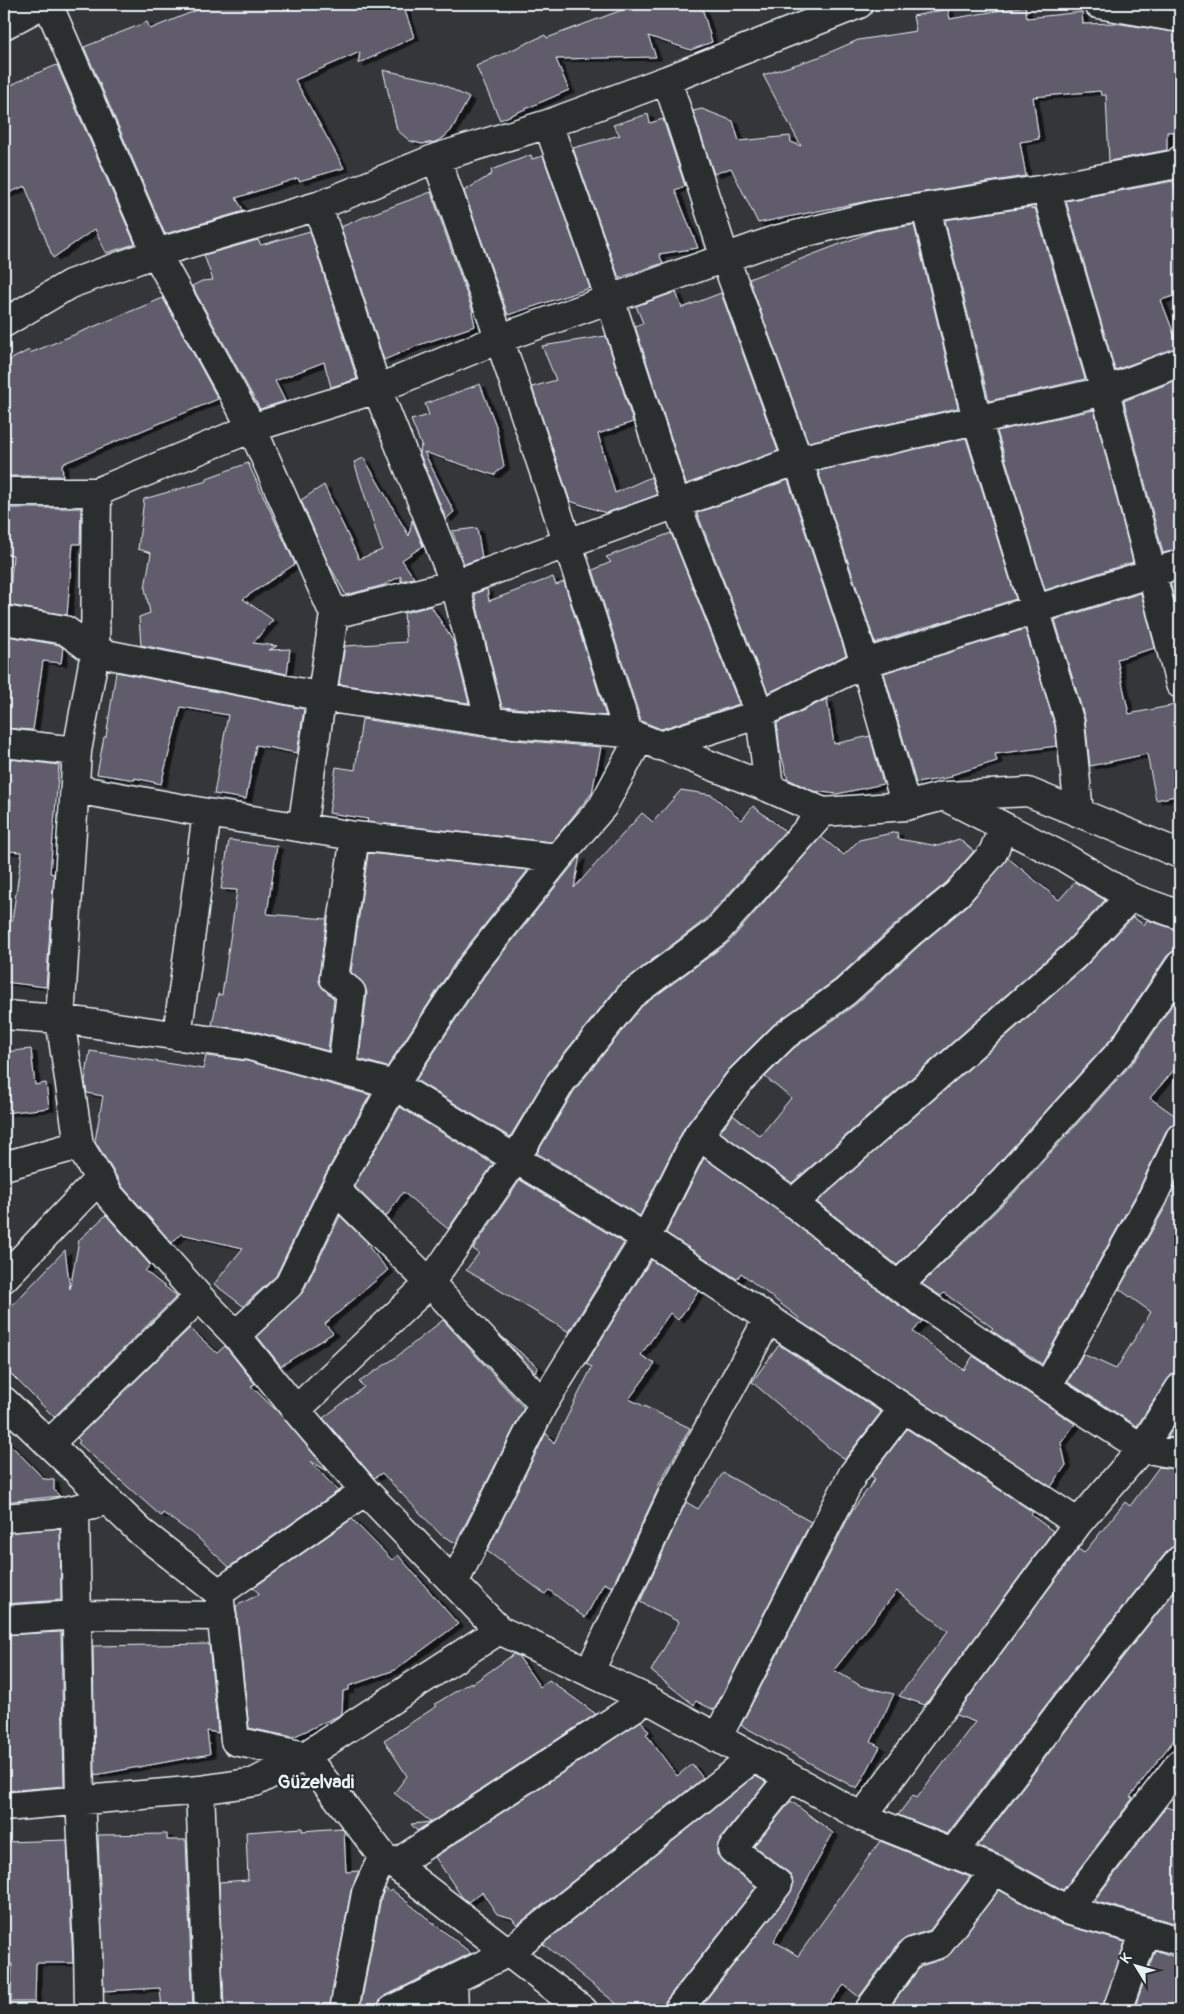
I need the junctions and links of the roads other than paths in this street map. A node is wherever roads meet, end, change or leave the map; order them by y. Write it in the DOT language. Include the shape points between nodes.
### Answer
graph roads {
  1 [pos="43,4"];
  2 [pos="48,4"];
  3 [pos="859,4"];
  4 [pos="1098,4"];
  5 [pos="1180,18"];
  6 [pos="4,25"];
  7 [pos="667,80"];
  8 [pos="548,124"];
  9 [pos="436,158"];
  10 [pos="1180,160"];
  11 [pos="1046,190"];
  12 [pos="318,206"];
  13 [pos="926,208"];
  14 [pos="156,253"];
  15 [pos="725,258"];
  16 [pos="610,299"];
  17 [pos="4,323"];
  18 [pos="500,338"];
  19 [pos="1180,362"];
  20 [pos="377,389"];
  21 [pos="1105,391"];
  22 [pos="977,420"];
  23 [pos="252,428"];
  24 [pos="798,460"];
  25 [pos="4,492"];
  26 [pos="97,492"];
  27 [pos="676,504"];
  28 [pos="568,542"];
  29 [pos="1180,564"];
  30 [pos="1150,572"];
  31 [pos="455,584"];
  32 [pos="1036,610"];
  33 [pos="334,614"];
  34 [pos="4,620"];
  35 [pos="95,652"];
  36 [pos="864,663"];
  37 [pos="1180,684"];
  38 [pos="323,697"];
  39 [pos="760,714"];
  40 [pos="490,722"];
  41 [pos="642,739"];
  42 [pos="4,743"];
  43 [pos="77,751"];
  44 [pos="769,788"];
  45 [pos="74,789"];
  46 [pos="944,796"];
  47 [pos="906,806"];
  48 [pos="823,812"];
  49 [pos="207,813"];
  50 [pos="1078,813"];
  51 [pos="1004,827"];
  52 [pos="302,828"];
  53 [pos="355,836"];
  54 [pos="1180,854"];
  55 [pos="558,858"];
  56 [pos="1130,897"];
  57 [pos="1180,915"];
  58 [pos="1180,965"];
  59 [pos="4,1015"];
  60 [pos="60,1019"];
  61 [pos="178,1036"];
  62 [pos="342,1070"];
  63 [pos="394,1085"];
  64 [pos="698,1135"];
  65 [pos="1180,1138"];
  66 [pos="80,1145"];
  67 [pos="516,1158"];
  68 [pos="4,1166"];
  69 [pos="99,1179"];
  70 [pos="335,1189"];
  71 [pos="793,1203"];
  72 [pos="646,1238"];
  73 [pos="4,1278"];
  74 [pos="430,1283"];
  75 [pos="898,1286"];
  76 [pos="199,1297"];
  77 [pos="768,1319"];
  78 [pos="236,1335"];
  79 [pos="1047,1387"];
  80 [pos="1180,1388"];
  81 [pos="4,1401"];
  82 [pos="543,1404"];
  83 [pos="902,1409"];
  84 [pos="296,1410"];
  85 [pos="48,1444"];
  86 [pos="1142,1448"];
  87 [pos="1180,1455"];
  88 [pos="366,1491"];
  89 [pos="109,1502"];
  90 [pos="75,1509"];
  91 [pos="4,1518"];
  92 [pos="1078,1524"];
  93 [pos="1180,1560"];
  94 [pos="454,1583"];
  95 [pos="220,1604"];
  96 [pos="77,1615"];
  97 [pos="4,1620"];
  98 [pos="499,1630"];
  99 [pos="590,1672"];
  100 [pos="647,1699"];
  101 [pos="718,1738"];
  102 [pos="304,1756"];
  103 [pos="753,1758"];
  104 [pos="1180,1763"];
  105 [pos="789,1778"];
  106 [pos="200,1790"];
  107 [pos="80,1800"];
  108 [pos="1167,1800"];
  109 [pos="4,1807"];
  110 [pos="862,1817"];
  111 [pos="952,1854"];
  112 [pos="388,1860"];
  113 [pos="995,1870"];
  114 [pos="1067,1910"];
  115 [pos="1145,1932"];
  116 [pos="1180,1940"];
  117 [pos="507,1953"];
  118 [pos="453,1980"];
  119 [pos="89,2010"];
  120 [pos="209,2010"];
  121 [pos="344,2010"];
  122 [pos="392,2010"];
  123 [pos="454,2010"];
  124 [pos="583,2010"];
  125 [pos="678,2010"];
  126 [pos="869,2010"];
  127 [pos="1117,2010"];
  1 -- 6 [label="street"];
  2 -- 14 [label="street"];
  3 -- 7 [label="street"];
  4 -- 5 [label="street"];
  7 -- 8 [label="street"];
  7 -- 15 [label="street"];
  8 -- 9 [label="street"];
  8 -- 16 [label="street"];
  9 -- 12 [label="street"];
  9 -- 18 [label="street"];
  10 -- 11 [label="street" via="1177,164"];
  11 -- 13 [label="street"];
  11 -- 21 [label="street"];
  12 -- 14 [label="street"];
  12 -- 20 [label="street"];
  13 -- 15 [label="street" via="875,215 775,240"];
  13 -- 22 [label="street"];
  14 -- 17 [label="street" via="70,284"];
  14 -- 23 [label="street"];
  15 -- 16 [label="street"];
  15 -- 24 [label="street"];
  16 -- 18 [label="street"];
  16 -- 27 [label="street"];
  18 -- 20 [label="street"];
  18 -- 28 [label="street"];
  19 -- 21 [label="street"];
  20 -- 23 [label="street"];
  20 -- 31 [label="street"];
  21 -- 22 [label="street"];
  21 -- 30 [label="street"];
  22 -- 24 [label="street"];
  22 -- 32 [label="street"];
  23 -- 26 [label="street"];
  23 -- 33 [label="street"];
  24 -- 27 [label="street"];
  24 -- 36 [label="street"];
  25 -- 26 [label="street"];
  26 -- 35 [label="street"];
  27 -- 28 [label="street"];
  27 -- 39 [label="street"];
  28 -- 31 [label="street"];
  28 -- 41 [label="street"];
  29 -- 30 [label="street"];
  30 -- 32 [label="street"];
  30 -- 37 [label="street"];
  31 -- 33 [label="street"];
  31 -- 40 [label="street"];
  32 -- 36 [label="street"];
  32 -- 50 [label="street" via="1070,723"];
  33 -- 38 [label="street"];
  34 -- 35 [label="street" via="65,630"];
  35 -- 38 [label="street"];
  35 -- 43 [label="street"];
  36 -- 39 [label="street"];
  36 -- 47 [label="street"];
  38 -- 40 [label="street"];
  38 -- 52 [label="street"];
  39 -- 41 [label="street"];
  39 -- 44 [label="street"];
  40 -- 41 [label="street"];
  41 -- 44 [label="street"];
  41 -- 55 [label="street" via="603,806"];
  42 -- 43 [label="street"];
  43 -- 45 [label="street"];
  44 -- 48 [label="street"];
  45 -- 49 [label="street"];
  45 -- 60 [label="street"];
  46 -- 47 [label="street"];
  46 -- 50 [label="street" via="1028,792"];
  46 -- 51 [label="street"];
  47 -- 48 [label="street"];
  48 -- 67 [label="street" via="716,930 631,995 562,1082"];
  49 -- 52 [label="street"];
  49 -- 61 [label="street"];
  50 -- 54 [label="street"];
  51 -- 56 [label="street" via="1068,859"];
  51 -- 64 [label="street" via="993,853 957,894 845,992 784,1036 740,1080"];
  52 -- 53 [label="street"];
  53 -- 55 [label="street"];
  53 -- 62 [label="street" via="334,978 351,992"];
  55 -- 63 [label="street" via="472,966"];
  56 -- 57 [label="street"];
  56 -- 71 [label="street" via="1074,956"];
  58 -- 75 [label="street" via="1124,1048 1004,1180"];
  59 -- 60 [label="street"];
  60 -- 61 [label="street"];
  60 -- 66 [label="street"];
  61 -- 62 [label="street" via="250,1046"];
  62 -- 63 [label="street"];
  63 -- 67 [label="street"];
  63 -- 70 [label="street"];
  64 -- 71 [label="street"];
  64 -- 72 [label="street"];
  65 -- 79 [label="street" via="1152,1198"];
  66 -- 68 [label="street"];
  66 -- 69 [label="street"];
  67 -- 72 [label="street"];
  67 -- 74 [label="street"];
  69 -- 73 [label="street"];
  69 -- 76 [label="street" via="110,1196"];
  70 -- 74 [label="street"];
  70 -- 78 [label="street" via="289,1285"];
  71 -- 75 [label="street"];
  72 -- 77 [label="street"];
  72 -- 82 [label="street"];
  74 -- 82 [label="street"];
  74 -- 84 [label="street"];
  75 -- 79 [label="street"];
  76 -- 78 [label="street"];
  76 -- 85 [label="street"];
  77 -- 83 [label="street"];
  77 -- 99 [label="street" via="673,1494"];
  78 -- 84 [label="street"];
  79 -- 86 [label="street"];
  80 -- 86 [label="street"];
  81 -- 85 [label="street"];
  82 -- 94 [label="street"];
  83 -- 92 [label="street"];
  83 -- 101 [label="street" via="853,1474"];
  84 -- 88 [label="street"];
  85 -- 89 [label="street"];
  86 -- 87 [label="street"];
  86 -- 92 [label="street"];
  88 -- 94 [label="street"];
  88 -- 95 [label="street"];
  89 -- 90 [label="street"];
  89 -- 95 [label="street"];
  90 -- 91 [label="street"];
  90 -- 96 [label="street"];
  92 -- 110 [label="street"];
  93 -- 111 [label="street"];
  94 -- 98 [label="street"];
  95 -- 96 [label="street"];
  95 -- 102 [label="street" via="234,1741"];
  96 -- 97 [label="street"];
  96 -- 107 [label="street"];
  98 -- 99 [label="street"];
  98 -- 102 [label="street"];
  99 -- 100 [label="street"];
  100 -- 101 [label="street"];
  100 -- 112 [label="street"];
  101 -- 103 [label="street"];
  102 -- 106 [label="street" via="255,1782"];
  102 -- 112 [label="street"];
  103 -- 105 [label="street"];
  103 -- 117 [label="street"];
  104 -- 108 [label="street"];
  105 -- 110 [label="street"];
  105 -- 125 [label="street" via="732,1848 778,1884"];
  106 -- 107 [label="street"];
  106 -- 120 [label="street"];
  107 -- 109 [label="street"];
  107 -- 119 [label="street"];
  108 -- 114 [label="street"];
  110 -- 111 [label="street"];
  111 -- 113 [label="street"];
  112 -- 117 [label="street"];
  112 -- 121 [label="street" via="366,1893"];
  113 -- 114 [label="street"];
  113 -- 126 [label="street" via="939,1944 912,1952"];
  114 -- 115 [label="street"];
  115 -- 116 [label="street"];
  115 -- 127 [label="street"];
  117 -- 118 [label="street"];
  117 -- 124 [label="street"];
  118 -- 122 [label="street"];
  118 -- 123 [label="street"];
}
